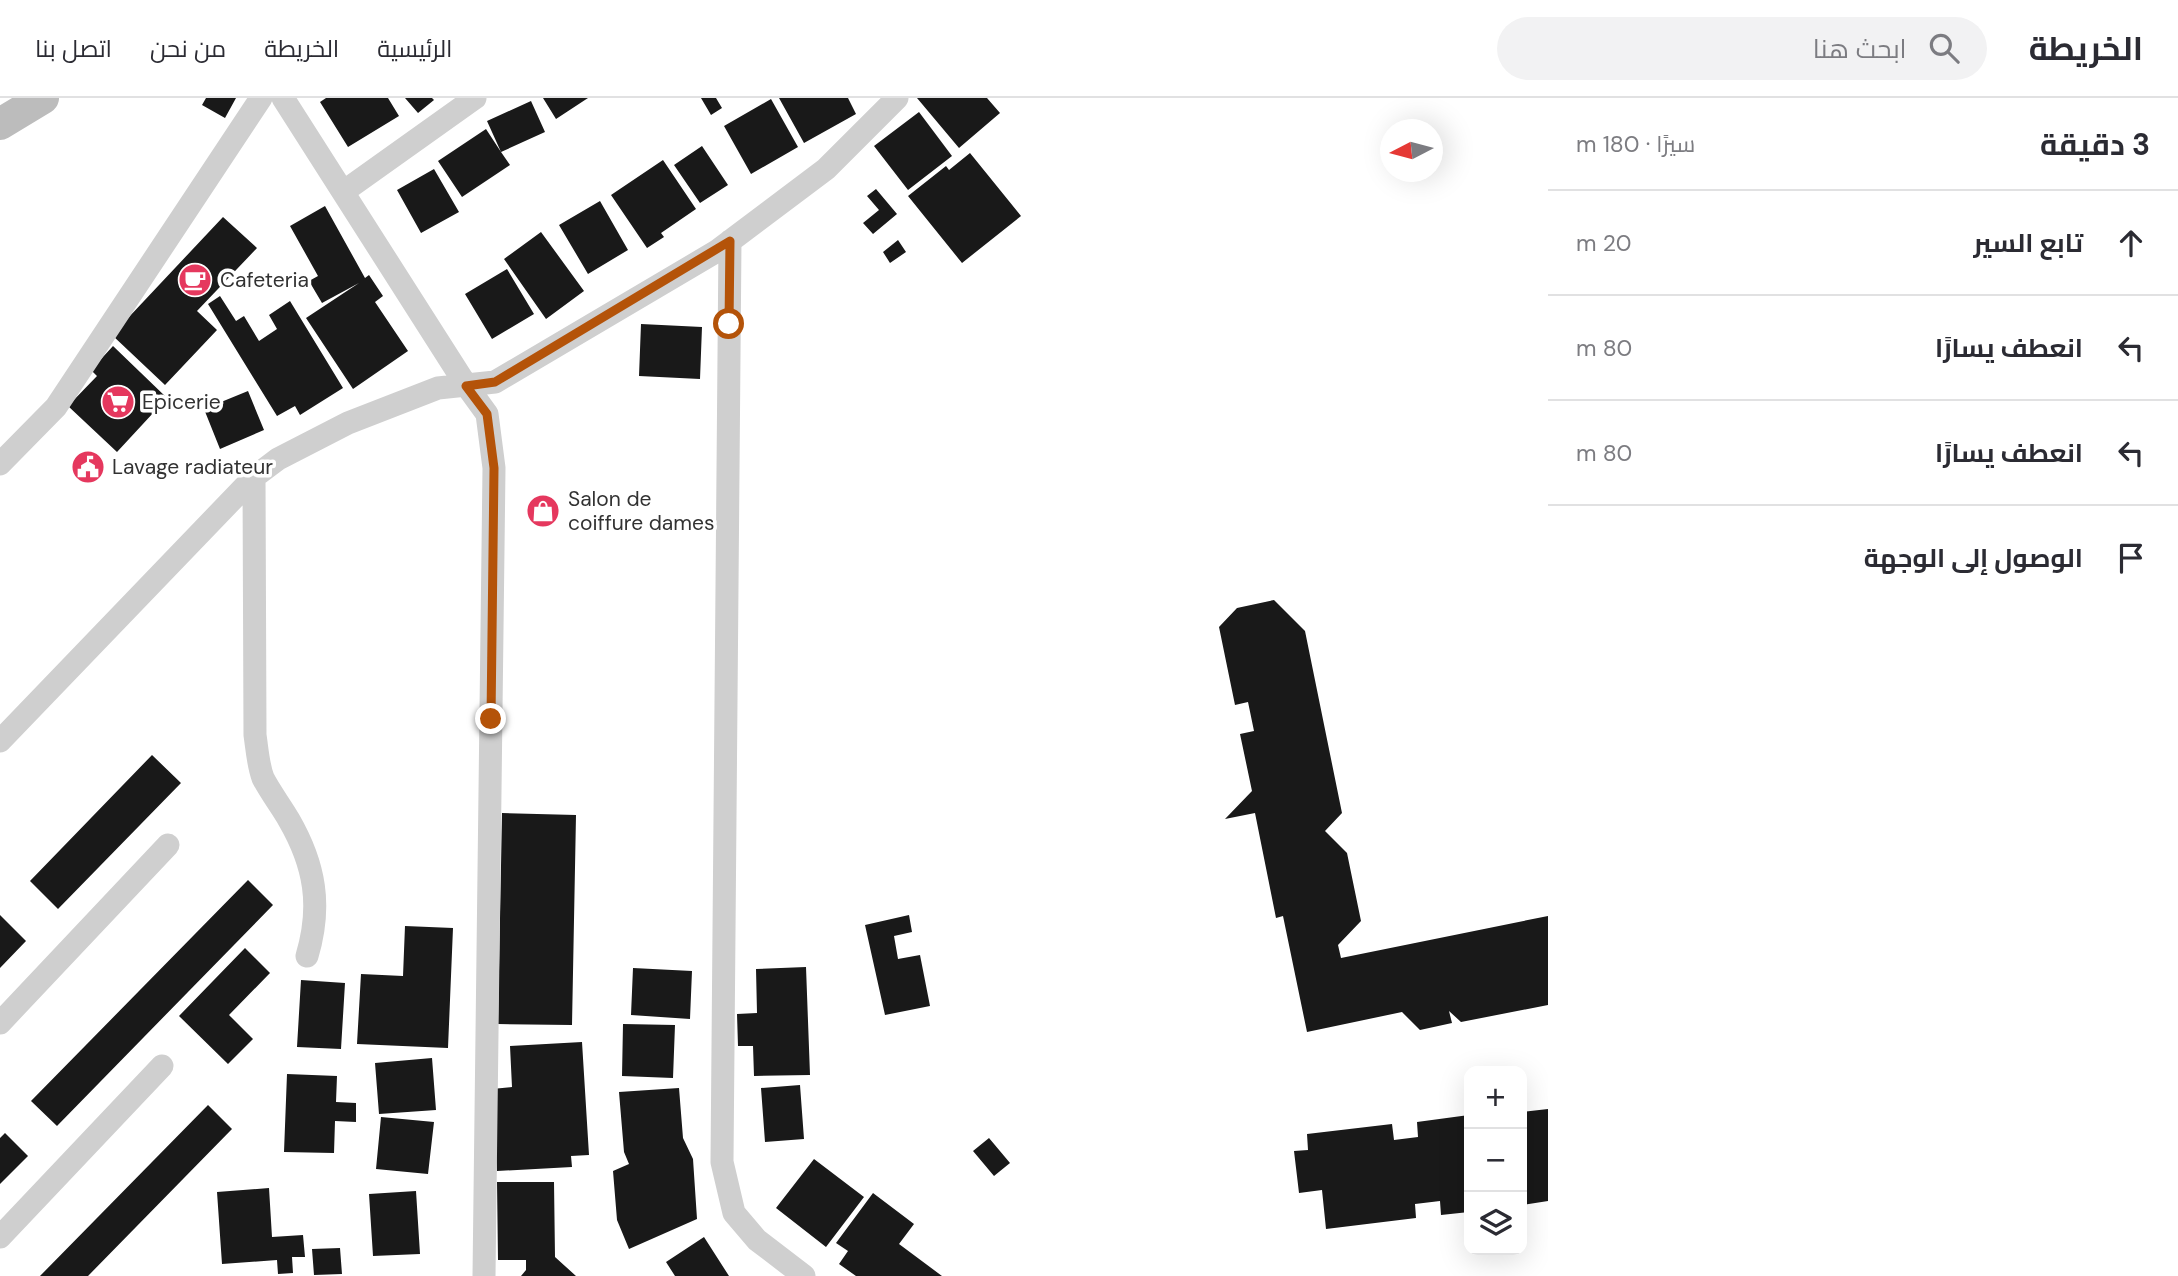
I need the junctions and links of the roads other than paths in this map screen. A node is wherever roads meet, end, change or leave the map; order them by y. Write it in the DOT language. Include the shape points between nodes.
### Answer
graph roads {
  1 [pos="261,98"];
  2 [pos="283,98"];
  3 [pos="475,98"];
  4 [pos="897,98"];
  5 [pos="37,100"];
  6 [pos="0,124"];
  7 [pos="343,192"];
  8 [pos="730,241"];
  9 [pos="466,386"];
  10 [pos="0,464"];
  11 [pos="254,477"];
  12 [pos="0,741"];
  13 [pos="168,845"];
  14 [pos="307,956"];
  15 [pos="0,1023"];
  16 [pos="162,1066"];
  17 [pos="0,1237"];
  18 [pos="484,1276"];
  19 [pos="804,1276"];
  1 -- 10 [label="street" via="56,407"];
  2 -- 7 [label="street"];
  3 -- 7 [label="street"];
  4 -- 8 [label="street" via="826,169"];
  5 -- 6 [label="main road"];
  7 -- 9 [label="street"];
  8 -- 9 [label="street" via="495,382"];
  8 -- 19 [label="street" via="722,1162 734,1213 757,1240"];
  9 -- 11 [label="street" via="438,388 348,423 278,459"];
  9 -- 18 [label="street" via="487,414 494,468"];
  11 -- 12 [label="street"];
  11 -- 14 [label="street" via="255,735 263,777 310,861 315,894"];
  13 -- 15 [label="street"];
  16 -- 17 [label="street"];
}
